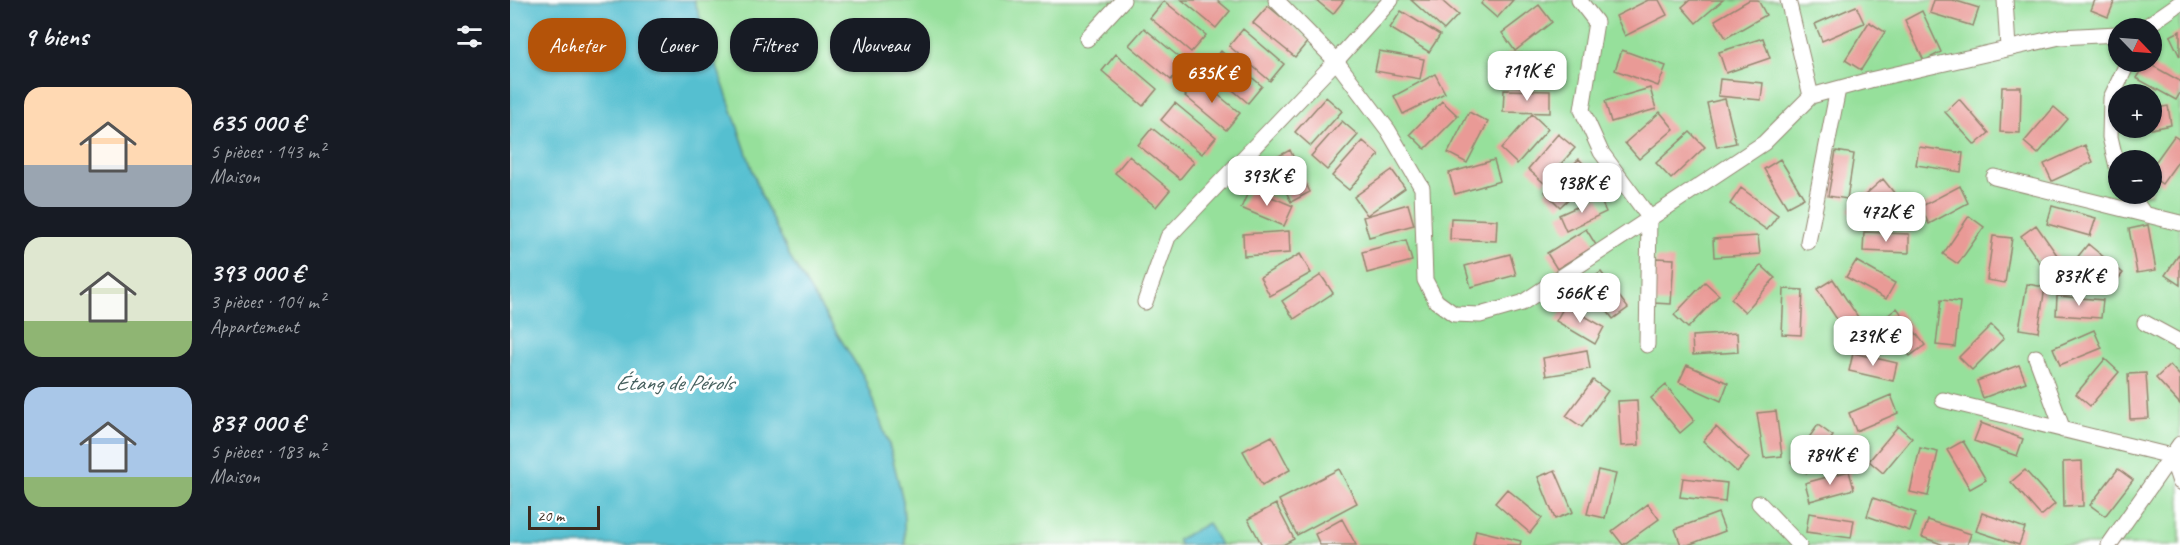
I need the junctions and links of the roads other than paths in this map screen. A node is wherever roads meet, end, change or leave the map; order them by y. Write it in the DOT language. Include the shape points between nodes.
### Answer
graph roads {
  1 [pos="1123,0"];
  2 [pos="1276,0"];
  3 [pos="1391,0"];
  4 [pos="1579,0"];
  5 [pos="1788,0"];
  6 [pos="2005,0"];
  7 [pos="2180,3"];
  8 [pos="2158,18"];
  9 [pos="2108,35"];
  10 [pos="1087,39"];
  11 [pos="2008,48"];
  12 [pos="1336,61"];
  13 [pos="2123,72"];
  14 [pos="1838,89"];
  15 [pos="1810,96"];
  16 [pos="2113,150"];
  17 [pos="1994,177"];
  18 [pos="2137,204"];
  19 [pos="2144,214"];
  20 [pos="1649,218"];
  21 [pos="2180,223"];
  22 [pos="1808,242"];
  23 [pos="1144,302"];
  24 [pos="2145,323"];
  25 [pos="2180,342"];
  26 [pos="1647,345"];
  27 [pos="2036,357"];
  28 [pos="1942,400"];
  29 [pos="2063,430"];
  30 [pos="2176,450"];
  31 [pos="2180,482"];
  32 [pos="1759,503"];
  33 [pos="1799,545"];
  34 [pos="2109,545"];
  1 -- 10 [label="lane"];
  2 -- 12 [label="lane"];
  3 -- 12 [label="lane"];
  4 -- 20 [label="lane" via="1596,22 1582,110 1601,152"];
  5 -- 15 [label="lane"];
  6 -- 11 [label="lane"];
  7 -- 8 [label="lane"];
  9 -- 11 [label="lane" via="2060,37"];
  11 -- 14 [label="lane"];
  12 -- 20 [label="lane" via="1388,130 1422,188 1425,280 1436,301 1454,314 1480,315 1522,303"];
  12 -- 23 [label="lane" via="1168,237"];
  13 -- 16 [label="lane" via="2111,98"];
  14 -- 15 [label="lane"];
  14 -- 22 [label="lane"];
  15 -- 20 [label="lane" via="1764,142"];
  17 -- 19 [label="lane"];
  18 -- 19 [label="lane"];
  19 -- 21 [label="lane"];
  20 -- 26 [label="lane"];
  24 -- 25 [label="lane"];
  27 -- 29 [label="lane"];
  28 -- 29 [label="lane"];
  29 -- 30 [label="lane"];
  30 -- 31 [label="lane"];
  30 -- 34 [label="lane"];
  32 -- 33 [label="lane"];
}
